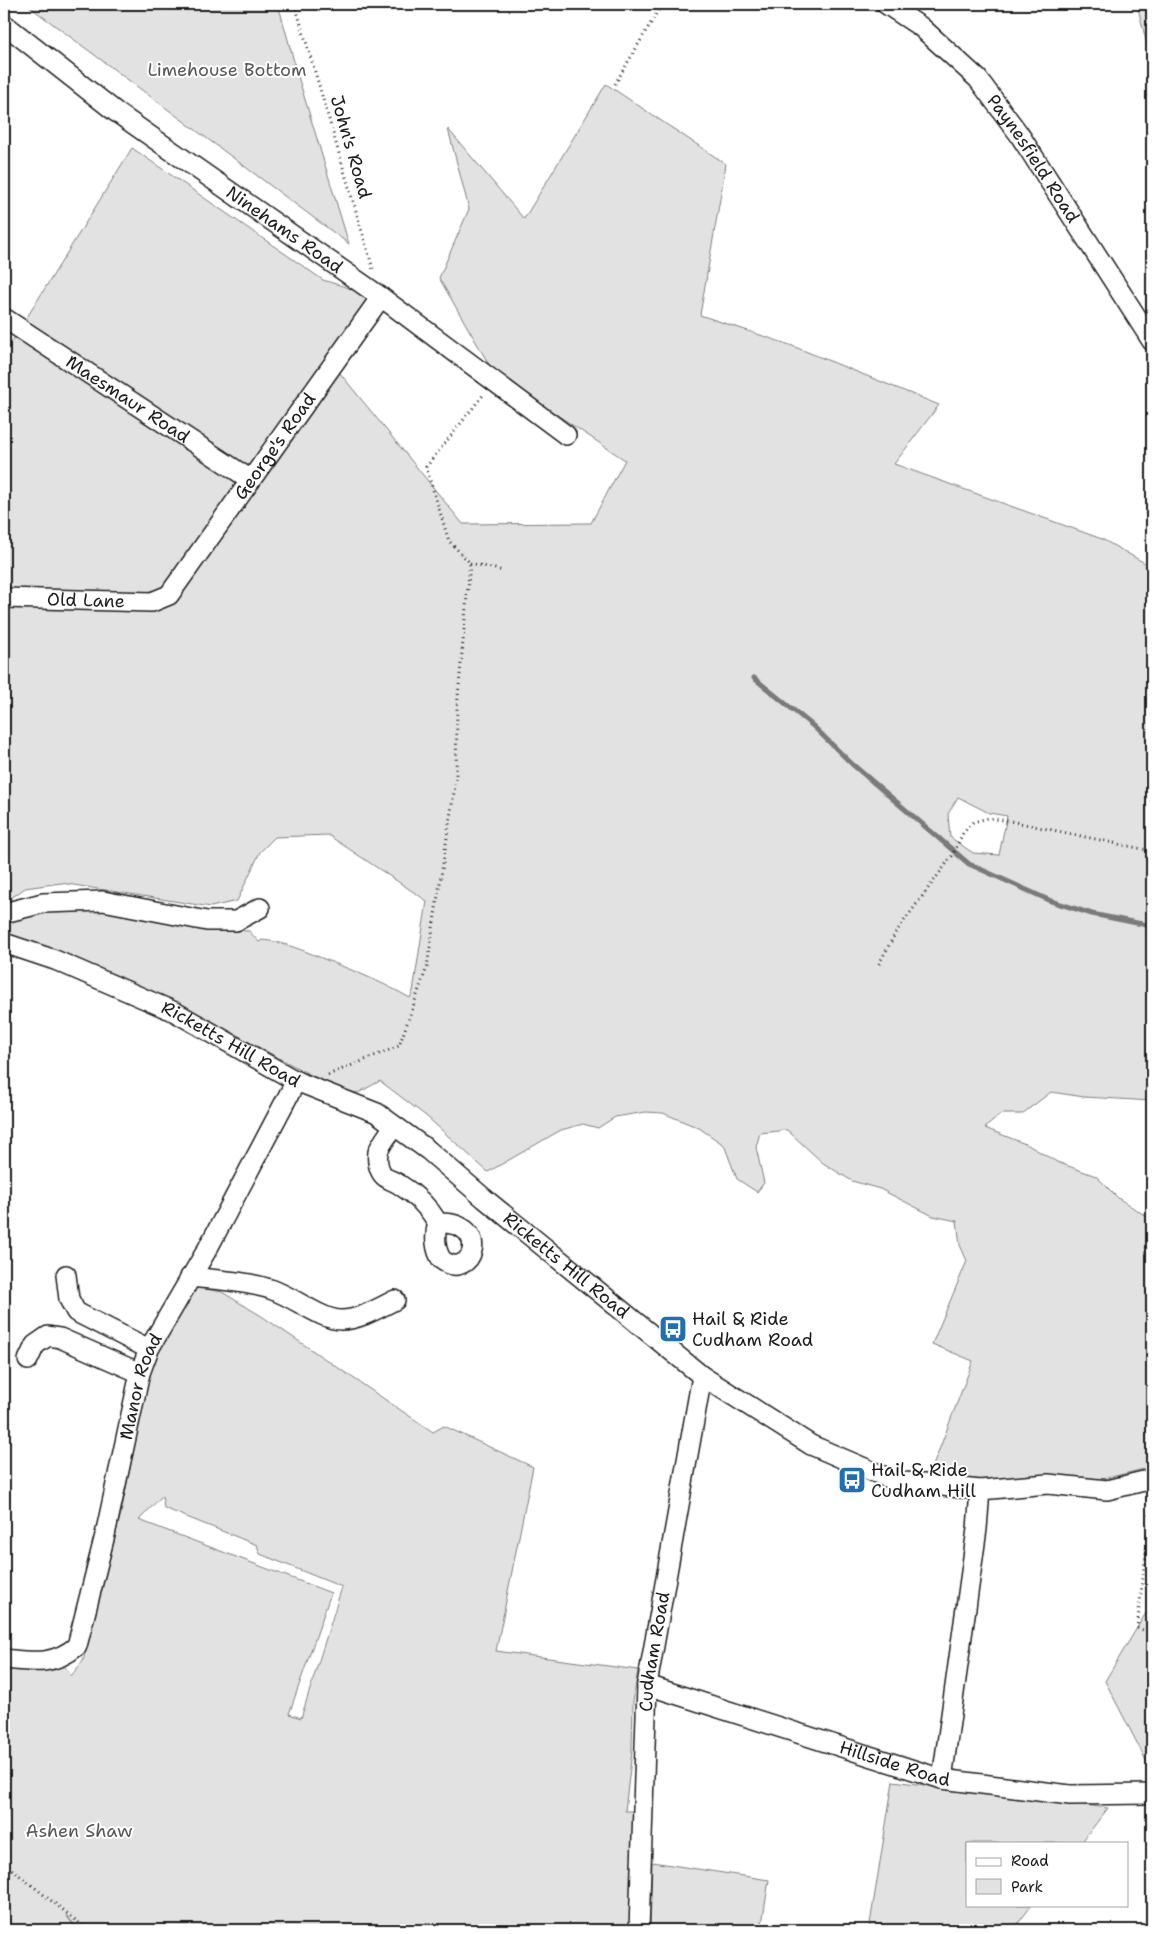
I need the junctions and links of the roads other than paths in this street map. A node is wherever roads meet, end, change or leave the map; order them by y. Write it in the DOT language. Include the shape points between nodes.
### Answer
graph roads {
  1 [pos="886,4"];
  2 [pos="4,24"];
  3 [pos="381,297"];
  4 [pos="4,318"];
  5 [pos="1152,340"];
  6 [pos="566,435"];
  7 [pos="251,480"];
  8 [pos="169,595"];
  9 [pos="4,598"];
  10 [pos="260,908"];
  11 [pos="4,913"];
  12 [pos="4,943"];
  13 [pos="296,1081"];
  14 [pos="394,1126"];
  15 [pos="438,1223"];
  16 [pos="66,1275"];
  17 [pos="190,1277"];
  18 [pos="395,1300"];
  19 [pos="149,1349"];
  20 [pos="28,1360"];
  21 [pos="140,1373"];
  22 [pos="702,1376"];
  23 [pos="1152,1479"];
  24 [pos="980,1490"];
  25 [pos="4,1659"];
  26 [pos="646,1685"];
  27 [pos="942,1779"];
  28 [pos="1151,1794"];
  29 [pos="639,1930"];
  1 -- 5 [label="street, Paynesfield Road" via="921,27 978,79 1019,134"];
  2 -- 3 [label="street, Ninehams Road" via="116,112"];
  3 -- 6 [label="street, Ninehams Road"];
  3 -- 7 [label="street, George's Road"];
  4 -- 7 [label="street, Maesmaur Road"];
  7 -- 8 [label="street, George's Road"];
  8 -- 9 [label="street, Old Lane" via="152,602"];
  10 -- 11 [label="street" via="236,921 206,921 103,901 44,903"];
  12 -- 13 [label="street, Ricketts Hill Road" via="55,960 175,1012"];
  13 -- 14 [label="street, Ricketts Hill Road" via="378,1113"];
  13 -- 17 [label="street, Manor Road"];
  14 -- 15 [label="street" via="379,1149 381,1171 421,1202"];
  14 -- 22 [label="street, Ricketts Hill Road" via="428,1150"];
  16 -- 19 [label="street" via="69,1299 76,1312"];
  17 -- 18 [label="street" via="241,1282 271,1289 329,1318 341,1320 365,1314"];
  17 -- 19 [label="street, Manor Road"];
  19 -- 21 [label="street, Manor Road"];
  20 -- 21 [label="street" via="35,1345 48,1336 60,1338"];
  21 -- 25 [label="street, Manor Road" via="77,1646 56,1659 35,1662"];
  22 -- 24 [label="street, Ricketts Hill Road" via="811,1445 895,1481"];
  22 -- 26 [label="street, Cudham Road"];
  23 -- 24 [label="street, Ricketts Hill Road" via="1107,1490 1048,1484"];
  24 -- 27 [label="street"];
  26 -- 27 [label="street, Hillside Road"];
  26 -- 29 [label="street, Cudham Road"];
  27 -- 28 [label="street, Hillside Road" via="1070,1794"];
}
